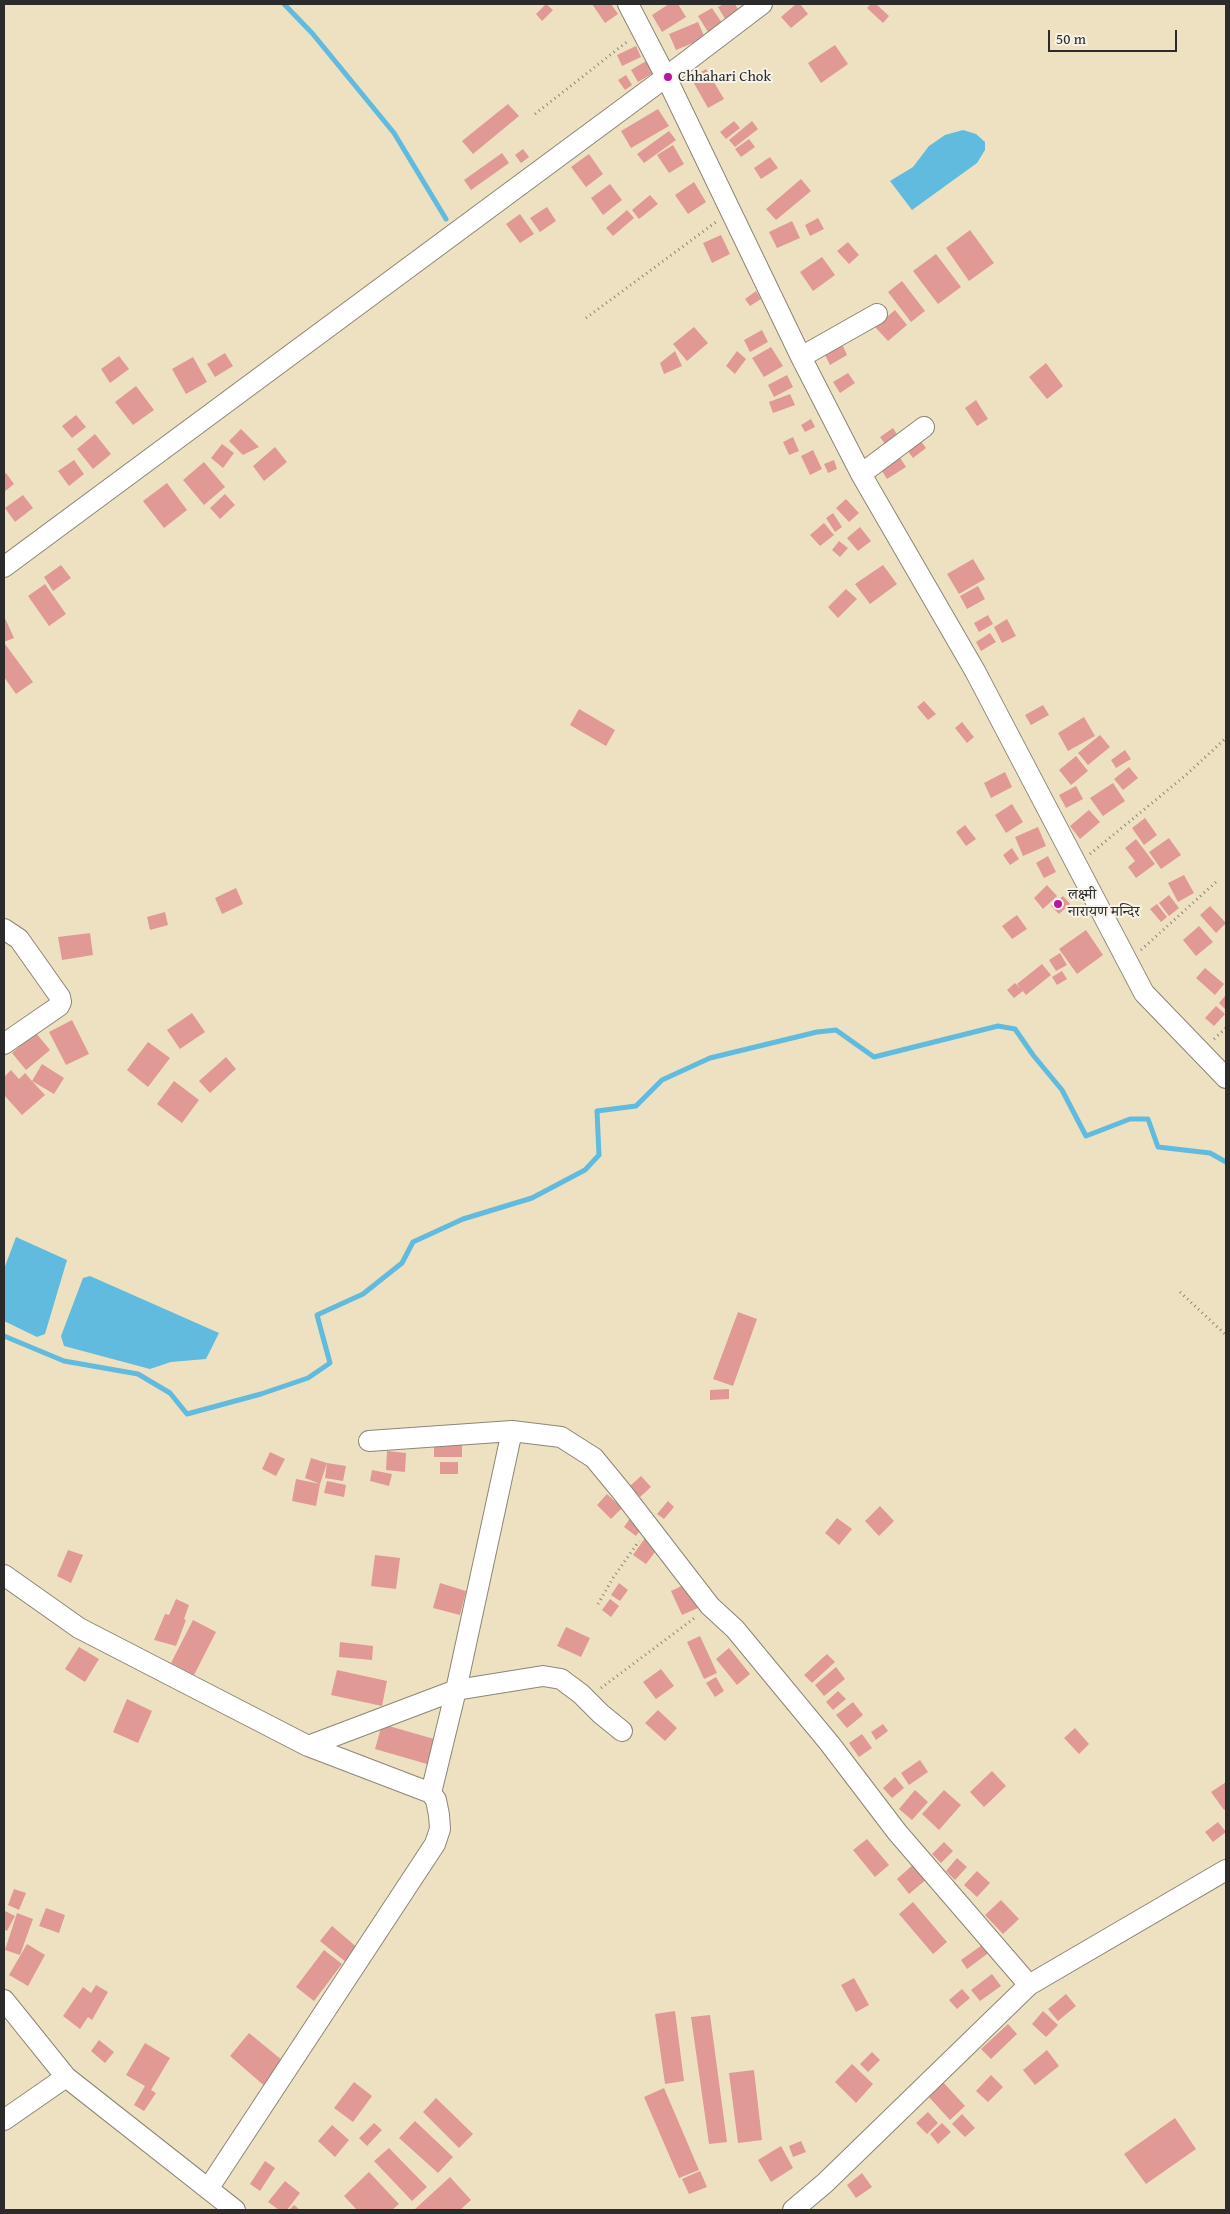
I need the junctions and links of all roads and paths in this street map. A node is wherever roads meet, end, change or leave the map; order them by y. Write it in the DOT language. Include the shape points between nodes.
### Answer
graph roads {
  1 [pos="628,4"];
  2 [pos="762,4"];
  3 [pos="642,31"];
  4 [pos="666,78"];
  5 [pos="535,114"];
  6 [pos="730,211"];
  7 [pos="877,314"];
  8 [pos="586,318"];
  9 [pos="801,357"];
  10 [pos="924,427"];
  11 [pos="861,474"];
  12 [pos="4,567"];
  13 [pos="1226,738"];
  14 [pos="1076,865"];
  15 [pos="1216,882"];
  16 [pos="4,929"];
  17 [pos="1128,962"];
  18 [pos="4,1044"];
  19 [pos="1226,1078"];
  20 [pos="1180,1292"];
  21 [pos="1226,1335"];
  22 [pos="512,1431"];
  23 [pos="369,1441"];
  24 [pos="649,1526"];
  25 [pos="4,1575"];
  26 [pos="598,1604"];
  27 [pos="710,1606"];
  28 [pos="456,1690"];
  29 [pos="581,1694"];
  30 [pos="622,1731"];
  31 [pos="308,1746"];
  32 [pos="431,1792"];
  33 [pos="1226,1870"];
  34 [pos="1030,1985"];
  35 [pos="4,2000"];
  36 [pos="66,2077"];
  37 [pos="4,2120"];
  38 [pos="208,2189"];
  39 [pos="235,2210"];
  40 [pos="793,2210"];
  1 -- 3 [label="street"];
  2 -- 4 [label="street"];
  3 -- 4 [label="street"];
  3 -- 5 [label="path"];
  4 -- 6 [label="street"];
  4 -- 12 [label="street"];
  6 -- 8 [label="path"];
  6 -- 9 [label="street"];
  7 -- 9 [label="street"];
  9 -- 11 [label="street"];
  10 -- 11 [label="street"];
  11 -- 14 [label="street" via="975,671"];
  13 -- 14 [label="path"];
  14 -- 17 [label="street"];
  15 -- 17 [label="path"];
  16 -- 18 [label="street" via="19,939 61,1002"];
  17 -- 19 [label="street" via="1144,993"];
  20 -- 21 [label="path"];
  22 -- 23 [label="street"];
  22 -- 24 [label="street" via="561,1437 594,1458"];
  22 -- 28 [label="street"];
  24 -- 26 [label="path"];
  24 -- 27 [label="street"];
  25 -- 31 [label="street" via="79,1628"];
  27 -- 29 [label="path" via="591,1695"];
  27 -- 34 [label="street" via="735,1629 830,1744 897,1832"];
  28 -- 29 [label="street" via="543,1676 561,1679"];
  28 -- 31 [label="street"];
  28 -- 32 [label="street"];
  29 -- 30 [label="street"];
  31 -- 32 [label="street"];
  32 -- 38 [label="street" via="440,1815 436,1844"];
  33 -- 34 [label="street"];
  34 -- 40 [label="street"];
  35 -- 36 [label="street"];
  36 -- 37 [label="street"];
  36 -- 38 [label="street"];
  38 -- 39 [label="street"];
}
